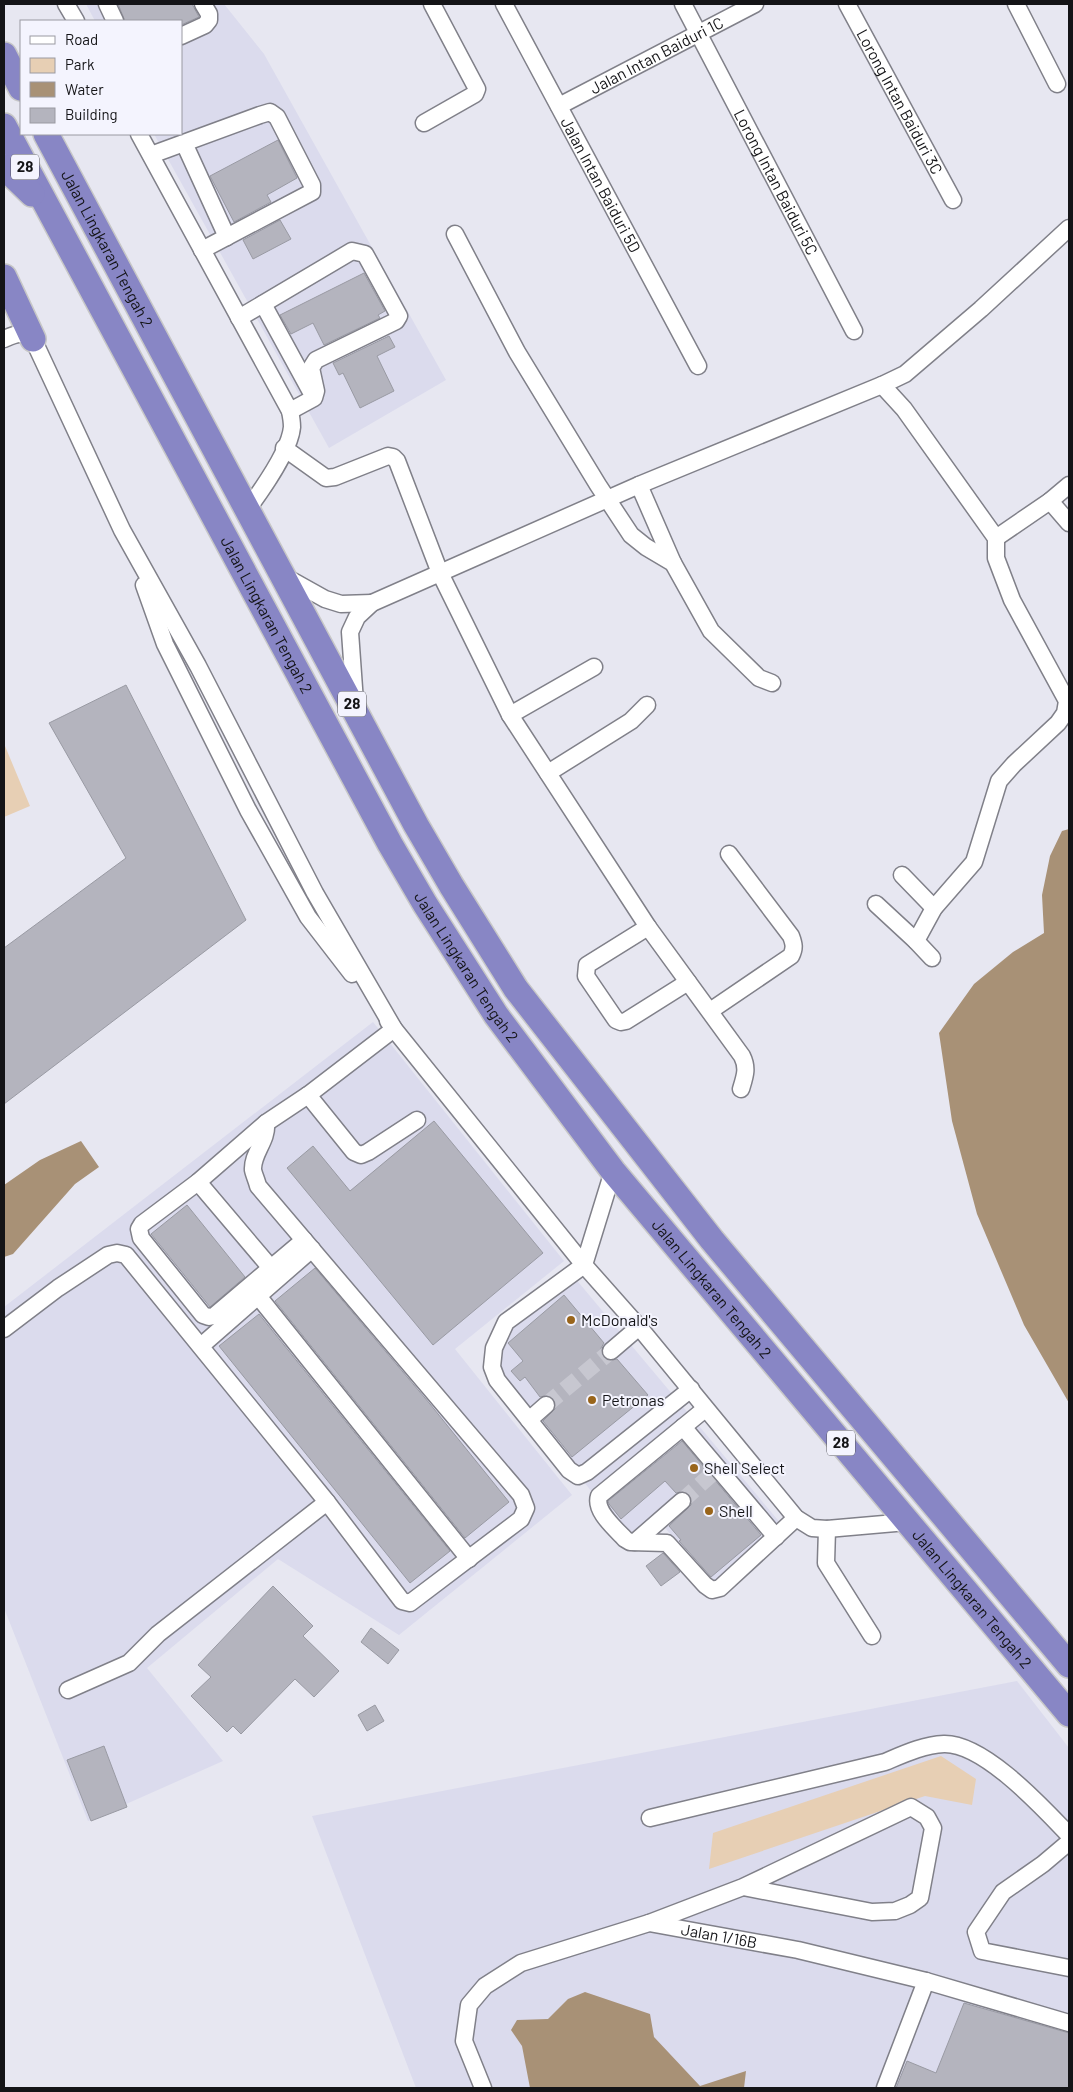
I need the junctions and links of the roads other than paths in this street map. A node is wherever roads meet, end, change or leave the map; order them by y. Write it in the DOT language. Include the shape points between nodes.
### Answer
graph roads {
  1 [pos="66,4"];
  2 [pos="107,4"];
  3 [pos="203,4"];
  4 [pos="432,4"];
  5 [pos="504,4"];
  6 [pos="683,4"];
  7 [pos="754,4"];
  8 [pos="847,4"];
  9 [pos="1016,4"];
  10 [pos="75,20"];
  11 [pos="115,20"];
  12 [pos="698,33"];
  13 [pos="182,36"];
  14 [pos="4,55"];
  15 [pos="1057,84"];
  16 [pos="20,86"];
  17 [pos="559,106"];
  18 [pos="424,123"];
  19 [pos="4,126"];
  20 [pos="47,135"];
  21 [pos="140,135"];
  22 [pos="184,143"];
  23 [pos="151,155"];
  24 [pos="4,167"];
  25 [pos="953,200"];
  26 [pos="47,207"];
  27 [pos="1069,228"];
  28 [pos="455,234"];
  29 [pos="227,237"];
  30 [pos="202,250"];
  31 [pos="4,277"];
  32 [pos="262,304"];
  33 [pos="239,318"];
  34 [pos="854,331"];
  35 [pos="4,339"];
  36 [pos="33,339"];
  37 [pos="698,366"];
  38 [pos="882,385"];
  39 [pos="314,398"];
  40 [pos="290,411"];
  41 [pos="284,448"];
  42 [pos="639,485"];
  43 [pos="1069,485"];
  44 [pos="608,499"];
  45 [pos="1050,501"];
  46 [pos="247,510"];
  47 [pos="1069,523"];
  48 [pos="996,538"];
  49 [pos="673,563"];
  50 [pos="440,573"];
  51 [pos="282,575"];
  52 [pos="372,603"];
  53 [pos="594,667"];
  54 [pos="772,683"];
  55 [pos="647,706"];
  56 [pos="355,711"];
  57 [pos="510,715"];
  58 [pos="548,773"];
  59 [pos="729,854"];
  60 [pos="902,874"];
  61 [pos="876,904"];
  62 [pos="934,908"];
  63 [pos="648,926"];
  64 [pos="916,940"];
  65 [pos="932,958"];
  66 [pos="688,982"];
  67 [pos="710,1011"];
  68 [pos="394,1029"];
  69 [pos="741,1089"];
  70 [pos="308,1095"];
  71 [pos="417,1120"];
  72 [pos="266,1122"];
  73 [pos="613,1171"];
  74 [pos="198,1182"];
  75 [pos="308,1244"];
  76 [pos="584,1265"];
  77 [pos="270,1267"];
  78 [pos="258,1296"];
  79 [pos="639,1327"];
  80 [pos="4,1329"];
  81 [pos="201,1346"];
  82 [pos="611,1351"];
  83 [pos="691,1390"];
  84 [pos="546,1405"];
  85 [pos="705,1409"];
  86 [pos="529,1420"];
  87 [pos="683,1427"];
  88 [pos="682,1501"];
  89 [pos="327,1502"];
  90 [pos="796,1518"];
  91 [pos="907,1522"];
  92 [pos="827,1529"];
  93 [pos="776,1537"];
  94 [pos="635,1542"];
  95 [pos="469,1559"];
  96 [pos="872,1636"];
  97 [pos="1069,1665"];
  98 [pos="68,1690"];
  99 [pos="1069,1714"];
  100 [pos="650,1818"];
  101 [pos="1069,1835"];
  102 [pos="1069,1842"];
  103 [pos="743,1887"];
  104 [pos="649,1923"];
  105 [pos="1069,1968"];
  106 [pos="926,1982"];
  107 [pos="1069,2023"];
  108 [pos="483,2088"];
  109 [pos="885,2088"];
  1 -- 10 [label="street"];
  2 -- 11 [label="street"];
  3 -- 13 [label="street" via="209,20"];
  4 -- 18 [label="street" via="477,89 475,94"];
  5 -- 17 [label="street, Jalan Intan Baiduri 5D"];
  6 -- 12 [label="street, Lorong Intan Baiduri 5C"];
  7 -- 12 [label="street, Jalan Intan Baiduri 1C"];
  8 -- 25 [label="street, Lorong Intan Baiduri 3C"];
  9 -- 15 [label="street"];
  12 -- 17 [label="street, Jalan Intan Baiduri 1C"];
  12 -- 34 [label="street, Lorong Intan Baiduri 5C"];
  14 -- 16 [label="highway"];
  17 -- 37 [label="street, Jalan Intan Baiduri 5D"];
  19 -- 26 [label="highway, Jalan Lingkaran Tengah 2 / 28"];
  20 -- 46 [label="highway, Jalan Lingkaran Tengah 2 / 28"];
  21 -- 23 [label="street"];
  22 -- 23 [label="street"];
  22 -- 29 [label="street"];
  22 -- 29 [label="street" via="270,112 277,117 312,185 312,192"];
  23 -- 30 [label="street"];
  24 -- 26 [label="highway"];
  26 -- 73 [label="highway, Jalan Lingkaran Tengah 2 / 28" via="425,904 496,1015"];
  27 -- 38 [label="street" via="906,374"];
  28 -- 44 [label="street" via="517,352"];
  29 -- 30 [label="street"];
  30 -- 33 [label="street"];
  31 -- 36 [label="highway"];
  32 -- 33 [label="street"];
  32 -- 39 [label="street"];
  32 -- 39 [label="street" via="352,251 365,254 399,316 396,321 316,360 311,368 316,391"];
  33 -- 40 [label="street"];
  35 -- 36 [label="street" via="19,333"];
  36 -- 68 [label="street" via="122,530 198,666 315,893"];
  38 -- 42 [label="street"];
  38 -- 48 [label="street" via="904,409"];
  39 -- 40 [label="street"];
  40 -- 41 [label="street" via="292,426"];
  41 -- 46 [label="street" via="265,485"];
  41 -- 50 [label="street" via="326,478 393,457"];
  42 -- 44 [label="street"];
  42 -- 49 [label="street"];
  43 -- 45 [label="street"];
  44 -- 49 [label="street" via="631,535"];
  44 -- 50 [label="street"];
  45 -- 47 [label="street"];
  45 -- 48 [label="street"];
  46 -- 51 [label="highway, Jalan Lingkaran Tengah 2 / 28"];
  48 -- 62 [label="street" via="996,558 1012,600 1067,701 1065,713 1058,724 999,781 974,862"];
  49 -- 54 [label="street" via="711,631 759,678"];
  50 -- 52 [label="street"];
  50 -- 57 [label="street"];
  51 -- 52 [label="street" via="326,600 341,604"];
  51 -- 56 [label="highway, Jalan Lingkaran Tengah 2 / 28"];
  52 -- 56 [label="street" via="357,617 350,632"];
  53 -- 57 [label="street"];
  55 -- 58 [label="street" via="631,721"];
  56 -- 97 [label="highway, Jalan Lingkaran Tengah 2 / 28" via="450,886 516,989 712,1240"];
  57 -- 58 [label="street"];
  58 -- 63 [label="street"];
  59 -- 67 [label="street" via="791,936 794,950 791,956"];
  60 -- 62 [label="street"];
  61 -- 64 [label="street"];
  62 -- 64 [label="street"];
  63 -- 66 [label="street"];
  63 -- 66 [label="street" via="587,965 586,976 616,1020 626,1021"];
  64 -- 65 [label="street"];
  66 -- 67 [label="street"];
  67 -- 69 [label="street" via="746,1063"];
  68 -- 70 [label="street"];
  68 -- 76 [label="street"];
  70 -- 71 [label="street" via="354,1152 360,1155"];
  70 -- 72 [label="street"];
  72 -- 74 [label="street"];
  72 -- 75 [label="street" via="267,1133 255,1157 253,1170 258,1186"];
  73 -- 76 [label="street"];
  73 -- 91 [label="highway, Jalan Lingkaran Tengah 2 / 28"];
  74 -- 77 [label="street"];
  74 -- 77 [label="street" via="139,1229 141,1238 203,1315 214,1316"];
  75 -- 77 [label="street"];
  75 -- 78 [label="street"];
  75 -- 95 [label="street" via="521,1494 526,1508 520,1519"];
  76 -- 79 [label="street"];
  76 -- 86 [label="street" via="506,1322 494,1348 492,1367 497,1380"];
  78 -- 81 [label="street"];
  78 -- 95 [label="street"];
  79 -- 82 [label="street"];
  79 -- 83 [label="street"];
  80 -- 81 [label="street" via="58,1288 108,1255 117,1253 126,1255"];
  81 -- 89 [label="street"];
  83 -- 85 [label="street"];
  83 -- 86 [label="street" via="578,1476 569,1470"];
  84 -- 86 [label="street"];
  85 -- 87 [label="street"];
  85 -- 90 [label="street"];
  87 -- 93 [label="street" via="715,1471"];
  87 -- 94 [label="street" via="599,1496 599,1509 625,1539"];
  88 -- 94 [label="street"];
  89 -- 95 [label="street" via="402,1601 410,1603"];
  89 -- 98 [label="street" via="158,1634 129,1663"];
  90 -- 92 [label="street" via="812,1528"];
  90 -- 93 [label="street"];
  91 -- 92 [label="street"];
  91 -- 99 [label="highway, Jalan Lingkaran Tengah 2 / 28"];
  92 -- 96 [label="street" via="826,1564"];
  93 -- 94 [label="street" via="720,1588 712,1590 667,1543"];
  100 -- 101 [label="street" via="885,1762 917,1748 945,1744 968,1749 1020,1784"];
  102 -- 105 [label="street" via="1003,1892 976,1932 982,1951"];
  103 -- 103 [label="street" via="911,1807 927,1817 933,1828 920,1898 895,1911 872,1912"];
  103 -- 104 [label="street"];
  104 -- 106 [label="street, Jalan 1/16B" via="798,1950"];
  104 -- 108 [label="street, Jalan 1/16B" via="521,1963 485,1986 469,2005 464,2041"];
  106 -- 107 [label="street, Jalan 1/16B"];
  106 -- 109 [label="street"];
}
